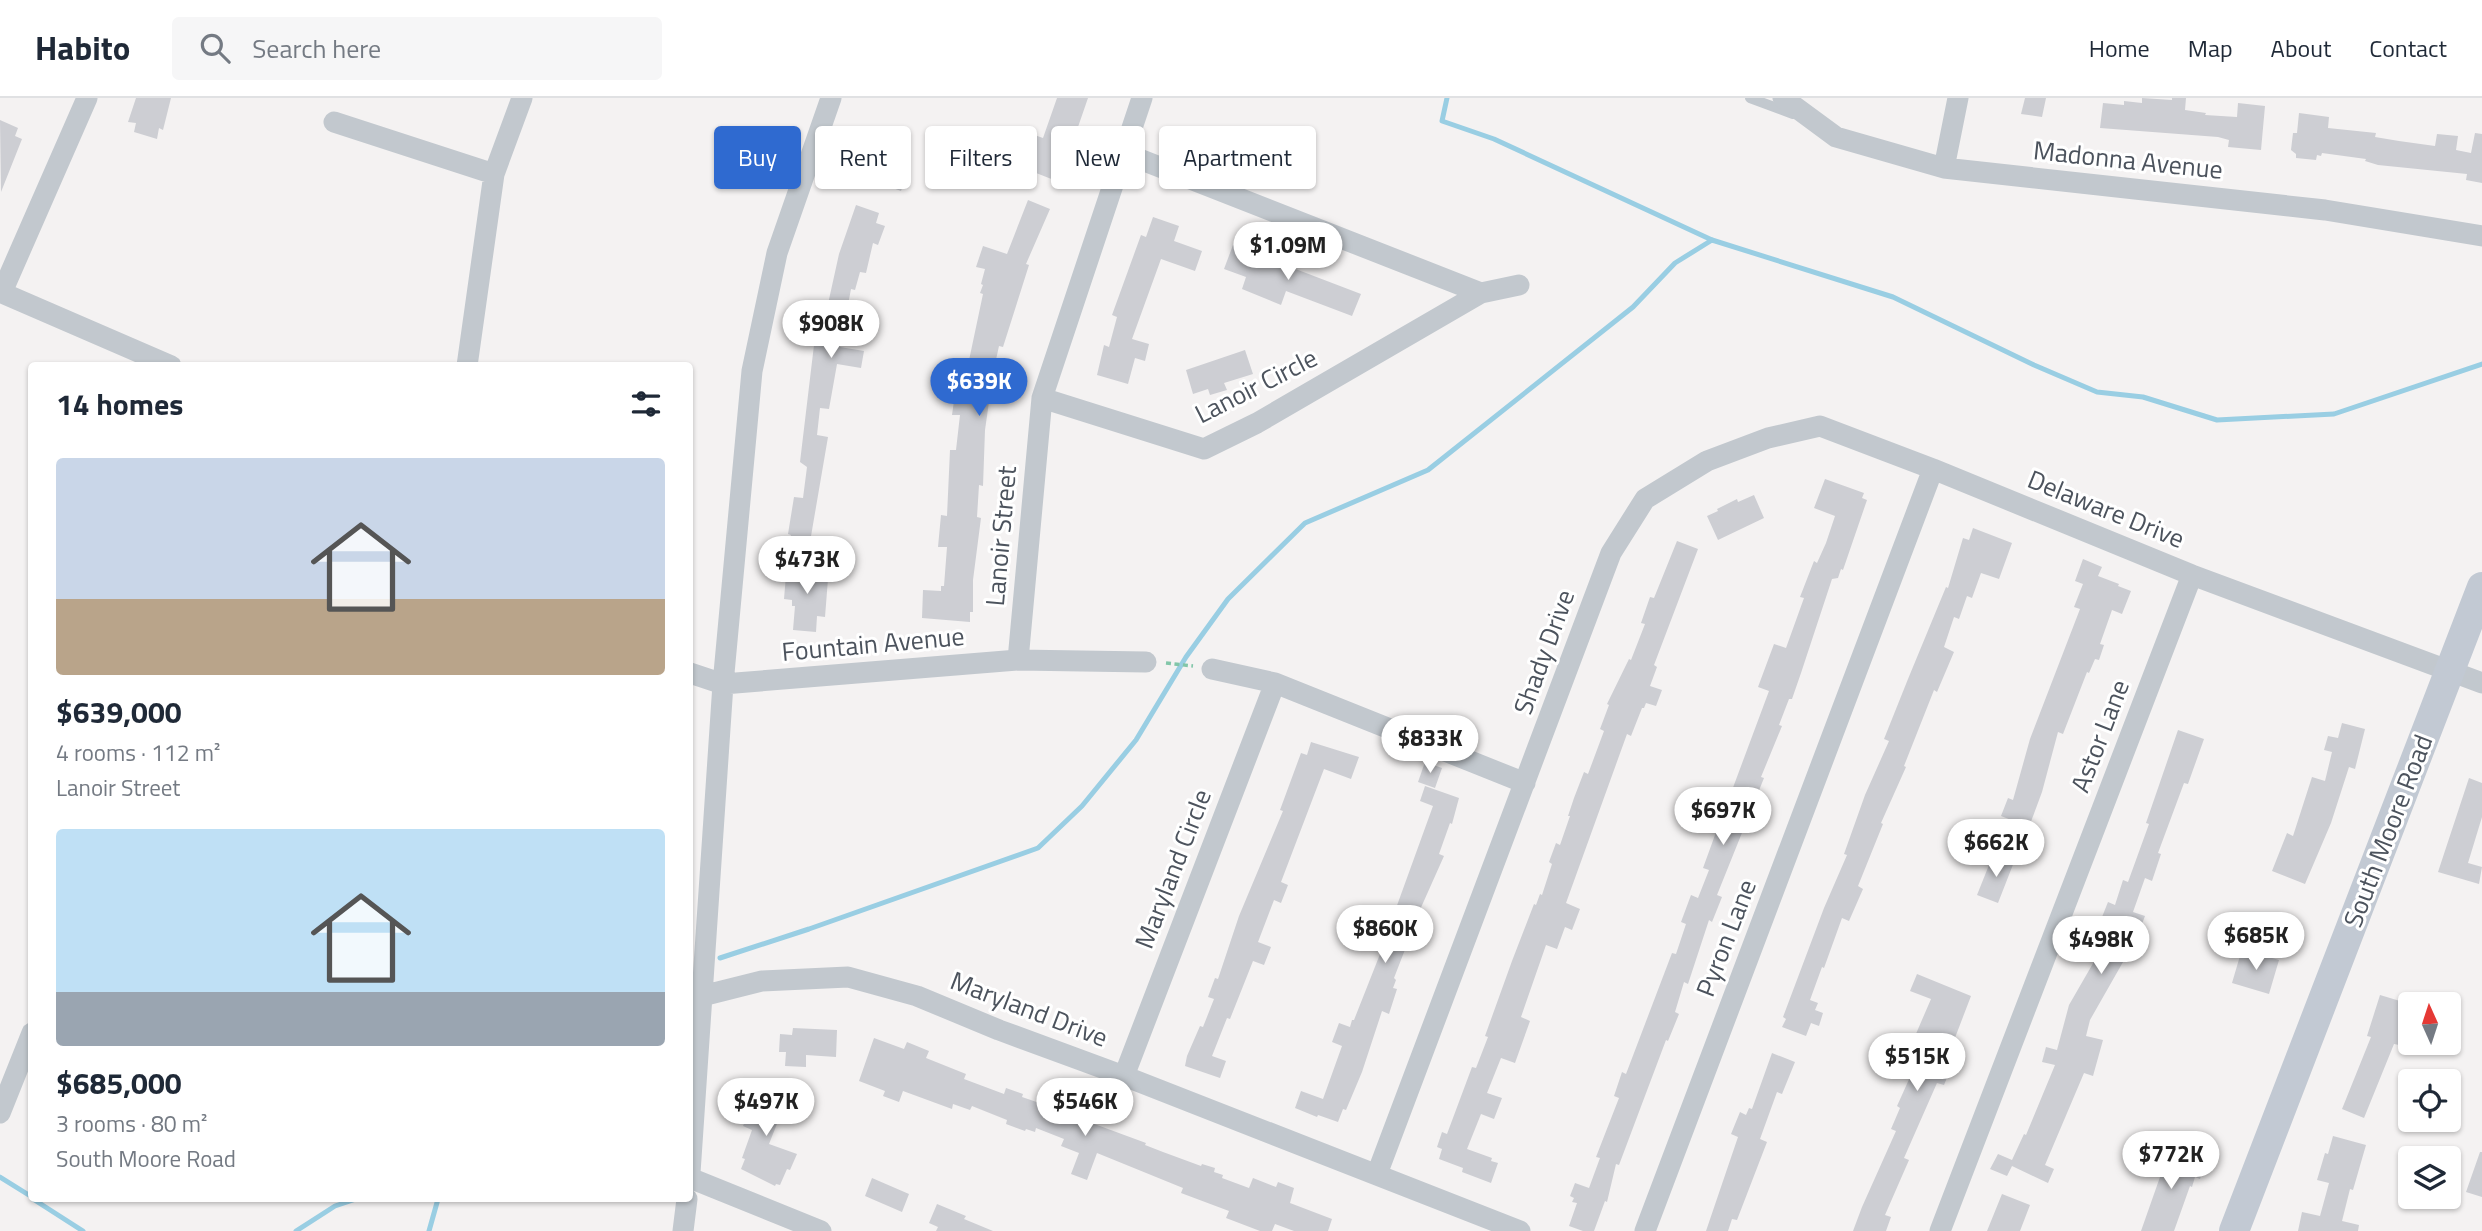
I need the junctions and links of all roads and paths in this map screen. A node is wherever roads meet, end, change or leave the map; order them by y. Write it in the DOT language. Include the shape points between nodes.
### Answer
graph roads {
  1 [pos="87,98"];
  2 [pos="522,98"];
  3 [pos="831,98"];
  4 [pos="1142,98"];
  5 [pos="1749,98"];
  6 [pos="1783,98"];
  7 [pos="1958,98"];
  8 [pos="334,122"];
  9 [pos="1818,124"];
  10 [pos="1133,126"];
  11 [pos="1145,161"];
  12 [pos="1944,168"];
  13 [pos="494,174"];
  14 [pos="1112,189"];
  15 [pos="2482,236"];
  16 [pos="1519,285"];
  17 [pos="1,292"];
  18 [pos="1481,293"];
  19 [pos="162,362"];
  20 [pos="468,362"];
  21 [pos="1042,398"];
  22 [pos="1707,461"];
  23 [pos="1933,469"];
  24 [pos="2192,575"];
  25 [pos="2482,587"];
  26 [pos="1018,660"];
  27 [pos="1156,662"];
  28 [pos="1202,667"];
  29 [pos="2450,670"];
  30 [pos="693,674"];
  31 [pos="1275,683"];
  32 [pos="2482,683"];
  33 [pos="723,684"];
  34 [pos="1525,783"];
  35 [pos="702,996"];
  36 [pos="28,1043"];
  37 [pos="1124,1076"];
  38 [pos="0,1113"];
  39 [pos="693,1131"];
  40 [pos="1377,1174"];
  41 [pos="693,1177"];
  42 [pos="687,1202"];
  43 [pos="683,1231"];
  44 [pos="821,1231"];
  45 [pos="1520,1231"];
  46 [pos="1645,1231"];
  47 [pos="1940,1231"];
  48 [pos="2234,1231"];
  1 -- 17 [label="street"];
  2 -- 13 [label="street"];
  3 -- 33 [label="street" via="777,253 752,371"];
  4 -- 10 [label="street, Lanoir Street"];
  5 -- 9 [label="lane"];
  6 -- 9 [label="street, Madonna Avenue"];
  7 -- 12 [label="street"];
  8 -- 13 [label="street"];
  9 -- 12 [label="street, Madonna Avenue" via="1836,136"];
  11 -- 18 [label="street"];
  12 -- 15 [label="street, Madonna Avenue" via="2325,210"];
  13 -- 20 [label="street"];
  14 -- 21 [label="street, Lanoir Street"];
  16 -- 18 [label="street, Lanoir Circle"];
  17 -- 19 [label="street"];
  18 -- 21 [label="street, Lanoir Circle" via="1205,449"];
  21 -- 26 [label="street, Lanoir Street"];
  22 -- 23 [label="street, Delaware Drive" via="1768,438 1820,426"];
  22 -- 34 [label="street, Shady Drive" via="1645,499 1611,553"];
  23 -- 24 [label="street, Delaware Drive"];
  23 -- 46 [label="street, Pyron Lane"];
  24 -- 29 [label="street, Delaware Drive"];
  24 -- 47 [label="street, Astor Lane"];
  25 -- 29 [label="main road, South Moore Road"];
  26 -- 27 [label="street, Fountain Avenue"];
  26 -- 33 [label="street, Fountain Avenue"];
  27 -- 28 [label="path"];
  28 -- 31 [label="street"];
  29 -- 32 [label="street, Delaware Drive"];
  29 -- 48 [label="main road, South Moore Road"];
  30 -- 33 [label="street, Fountain Avenue"];
  31 -- 34 [label="street"];
  31 -- 37 [label="street, Maryland Circle"];
  33 -- 35 [label="street"];
  34 -- 40 [label="street, Shady Drive"];
  35 -- 37 [label="street, Maryland Drive" via="762,981 848,977 917,996"];
  35 -- 39 [label="street"];
  36 -- 38 [label="street"];
  37 -- 40 [label="street, Maryland Drive"];
  40 -- 45 [label="street, Maryland Drive"];
  41 -- 44 [label="street"];
  42 -- 43 [label="street"];
}
